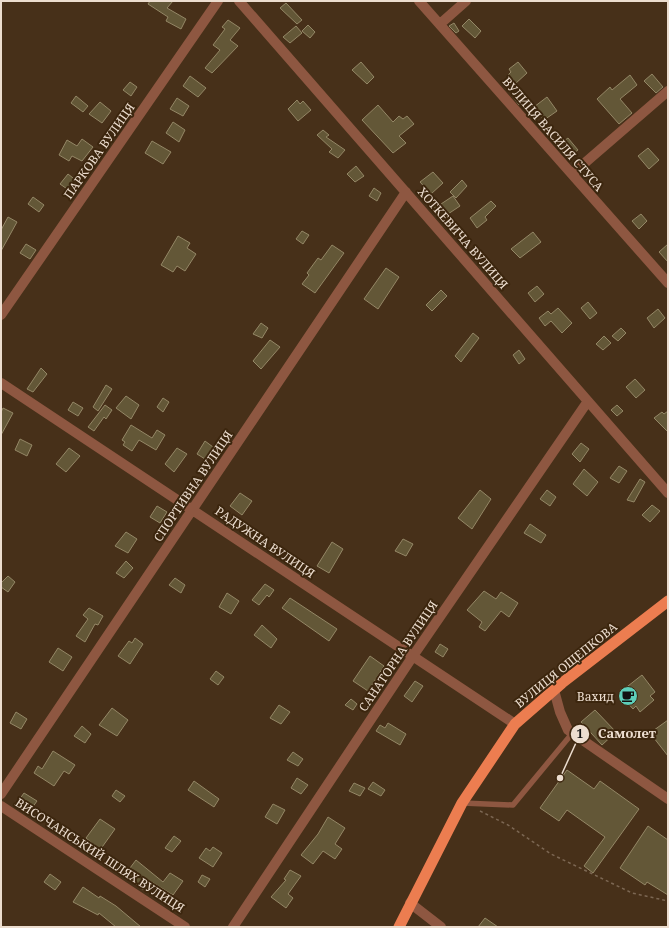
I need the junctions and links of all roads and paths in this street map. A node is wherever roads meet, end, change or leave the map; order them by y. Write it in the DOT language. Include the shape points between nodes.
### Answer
graph roads {
  1 [pos="218,1"];
  2 [pos="239,1"];
  3 [pos="419,1"];
  4 [pos="466,1"];
  5 [pos="440,24"];
  6 [pos="668,91"];
  7 [pos="572,174"];
  8 [pos="406,192"];
  9 [pos="668,283"];
  10 [pos="1,315"];
  11 [pos="2,385"];
  12 [pos="588,401"];
  13 [pos="668,493"];
  14 [pos="193,510"];
  15 [pos="668,601"];
  16 [pos="414,656"];
  17 [pos="554,690"];
  18 [pos="515,724"];
  19 [pos="568,730"];
  20 [pos="1,794"];
  21 [pos="668,799"];
  22 [pos="462,803"];
  23 [pos="1,806"];
  24 [pos="668,901"];
  25 [pos="410,903"];
  26 [pos="185,927"];
  27 [pos="233,927"];
  28 [pos="399,927"];
  29 [pos="441,927"];
  1 -- 10 [label="street, ПАРКОВА ВУЛИЦЯ"];
  2 -- 8 [label="street, ХОТКЕВИЧА ВУЛИЦЯ"];
  3 -- 5 [label="street, ВУЛИЦЯ ВАСИЛЯ СТУСА"];
  4 -- 5 [label="street"];
  5 -- 7 [label="street, ВУЛИЦЯ ВАСИЛЯ СТУСА"];
  6 -- 7 [label="street"];
  7 -- 9 [label="street, ВУЛИЦЯ ВАСИЛЯ СТУСА"];
  8 -- 12 [label="street, ХОТКЕВИЧА ВУЛИЦЯ"];
  8 -- 14 [label="street, СПОРТИВНА ВУЛИЦЯ"];
  11 -- 14 [label="street, РАДУЖНА ВУЛИЦЯ"];
  12 -- 13 [label="street, ХОТКЕВИЧА ВУЛИЦЯ"];
  12 -- 16 [label="street, САНАТОРНА ВУЛИЦЯ"];
  14 -- 16 [label="street, РАДУЖНА ВУЛИЦЯ"];
  14 -- 20 [label="street, СПОРТИВНА ВУЛИЦЯ"];
  15 -- 17 [label="highway, ВУЛИЦЯ ОЩЕПКОВА"];
  16 -- 18 [label="street, РАДУЖНА ВУЛИЦЯ"];
  16 -- 27 [label="street, САНАТОРНА ВУЛИЦЯ"];
  17 -- 18 [label="highway, ВУЛИЦЯ ОЩЕПКОВА"];
  17 -- 19 [label="street"];
  18 -- 22 [label="highway, ВУЛИЦЯ ОЩЕПКОВА"];
  19 -- 21 [label="street"];
  19 -- 22 [label="lane" via="570,736 513,805"];
  22 -- 24 [label="path" via="508,825 551,854 625,890"];
  22 -- 25 [label="highway, ВУЛИЦЯ ОЩЕПКОВА"];
  23 -- 26 [label="street, ВИСОЧАНСЬКИЙ ШЛЯХ ВУЛИЦЯ"];
  25 -- 28 [label="highway, ВУЛИЦЯ ОЩЕПКОВА"];
  25 -- 29 [label="street"];
}
